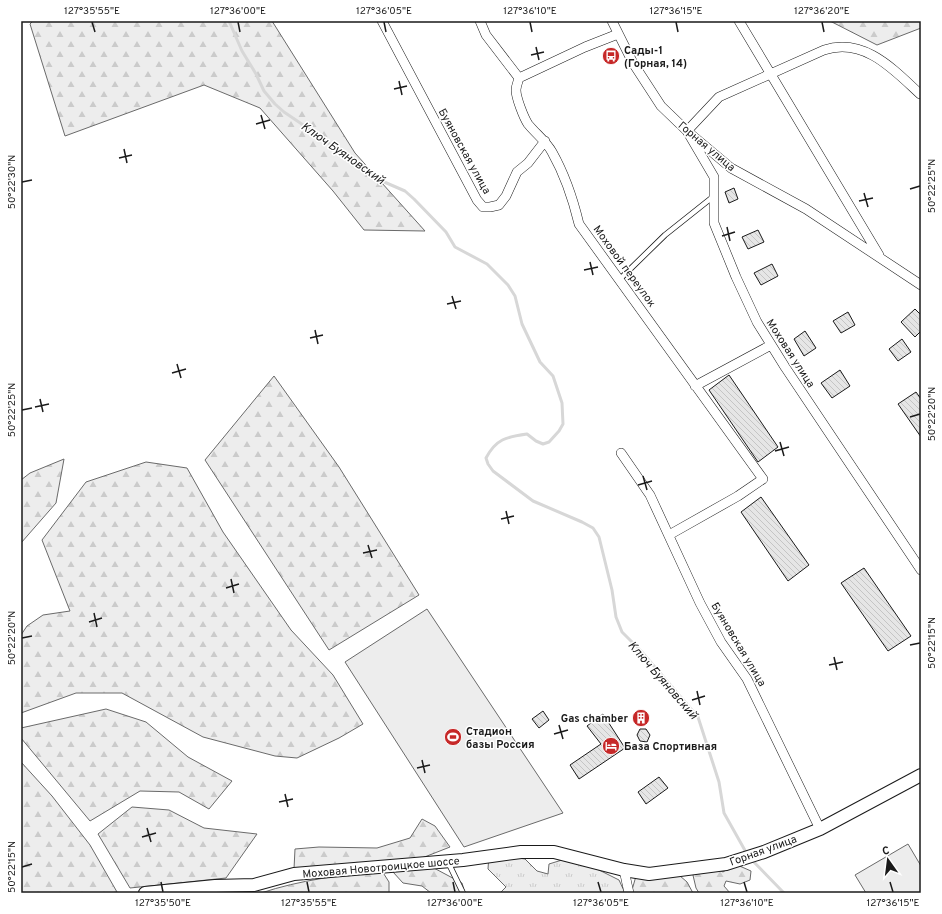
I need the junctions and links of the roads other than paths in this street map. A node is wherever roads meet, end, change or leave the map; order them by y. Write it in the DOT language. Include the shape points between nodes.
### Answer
graph roads {
  1 [pos="382,21"];
  2 [pos="480,21"];
  3 [pos="612,21"];
  4 [pos="739,21"];
  5 [pos="618,34"];
  6 [pos="770,74"];
  7 [pos="519,78"];
  8 [pos="921,94"];
  9 [pos="687,131"];
  10 [pos="545,141"];
  11 [pos="714,196"];
  12 [pos="880,258"];
  13 [pos="620,279"];
  14 [pos="921,285"];
  15 [pos="771,345"];
  16 [pos="695,386"];
  17 [pos="621,454"];
  18 [pos="669,534"];
  19 [pos="921,570"];
  20 [pos="921,775"];
  21 [pos="820,829"];
  22 [pos="448,861"];
  23 [pos="592,862"];
  24 [pos="624,870"];
  25 [pos="145,893"];
  26 [pos="463,893"];
  27 [pos="629,893"];
  1 -- 10 [label="street, Буяновская улица" via="483,207 499,205 517,172 528,163"];
  2 -- 7 [label="street" via="486,35"];
  3 -- 5 [label="street, Горная улица"];
  4 -- 6 [label="street, Горная улица"];
  5 -- 7 [label="street"];
  5 -- 9 [label="street, Горная улица" via="661,106"];
  6 -- 8 [label="street" via="833,47 855,48 877,56"];
  6 -- 9 [label="street" via="719,98"];
  6 -- 12 [label="street, Горная улица"];
  7 -- 10 [label="street, Моховой переулок" via="516,90 518,102 528,124"];
  9 -- 11 [label="street, Моховая улица" via="714,177"];
  9 -- 12 [label="street, Горная улица" via="731,168 806,209"];
  10 -- 13 [label="street, Моховой переулок" via="562,171 579,224"];
  11 -- 13 [label="lane" via="665,235"];
  11 -- 15 [label="street, Моховая улица" via="714,223 757,322"];
  12 -- 14 [label="street, Горная улица"];
  13 -- 16 [label="street, Моховой переулок"];
  15 -- 16 [label="street"];
  15 -- 19 [label="street, Моховая улица"];
  16 -- 18 [label="street, Моховой переулок" via="763,479 738,496"];
  17 -- 18 [label="street, Буяновская улица" via="650,495"];
  18 -- 21 [label="street, Буяновская улица" via="707,616 721,642 747,679"];
  20 -- 21 [label="main road, Горная улица"];
  21 -- 24 [label="main road, Горная улица" via="764,852 726,864 649,874"];
  22 -- 23 [label="main road, Моховая Новотроицкое шоссе" via="521,852 554,852"];
  22 -- 25 [label="main road, Моховая Новотроицкое шоссе" via="294,874 254,885"];
  22 -- 26 [label="lane"];
  23 -- 24 [label="main road, Горная улица"];
  24 -- 27 [label="street"];
}
